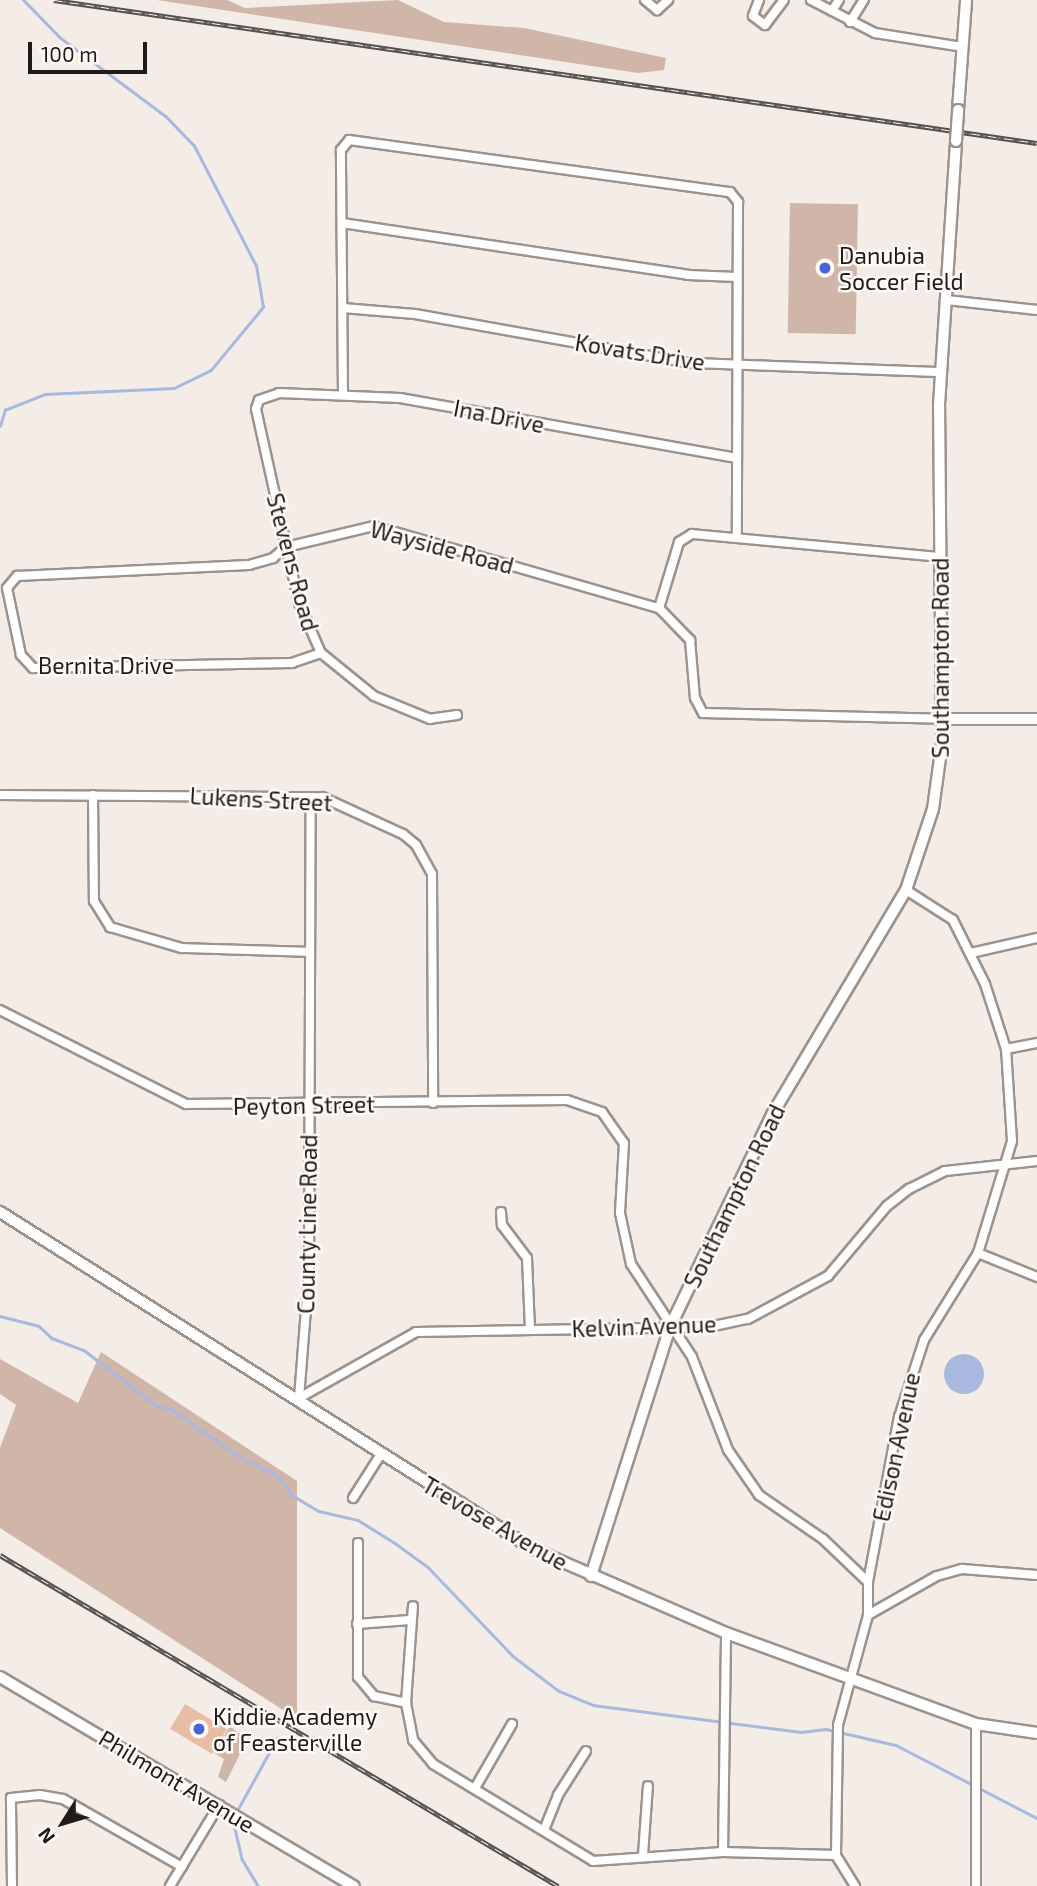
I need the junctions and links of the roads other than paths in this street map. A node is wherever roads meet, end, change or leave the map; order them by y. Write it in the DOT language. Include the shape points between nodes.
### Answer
graph roads {
  1 [pos="645,0"];
  2 [pos="668,0"];
  3 [pos="760,0"];
  4 [pos="784,0"];
  5 [pos="811,0"];
  6 [pos="839,0"];
  7 [pos="863,0"];
  8 [pos="966,0"];
  9 [pos="832,11"];
  10 [pos="850,22"];
  11 [pos="962,47"];
  12 [pos="342,223"];
  13 [pos="737,277"];
  14 [pos="946,300"];
  15 [pos="343,309"];
  16 [pos="1037,310"];
  17 [pos="738,365"];
  18 [pos="940,372"];
  19 [pos="343,394"];
  20 [pos="260,399"];
  21 [pos="737,458"];
  22 [pos="737,537"];
  23 [pos="286,547"];
  24 [pos="940,557"];
  25 [pos="59,574"];
  26 [pos="659,608"];
  27 [pos="321,653"];
  28 [pos="457,715"];
  29 [pos="942,719"];
  30 [pos="1037,719"];
  31 [pos="0,795"];
  32 [pos="93,795"];
  33 [pos="311,797"];
  34 [pos="906,890"];
  35 [pos="1037,938"];
  36 [pos="309,952"];
  37 [pos="971,953"];
  38 [pos="0,1010"];
  39 [pos="1037,1043"];
  40 [pos="1006,1049"];
  41 [pos="433,1104"];
  42 [pos="310,1105"];
  43 [pos="1037,1161"];
  44 [pos="1004,1164"];
  45 [pos="0,1212"];
  46 [pos="501,1212"];
  47 [pos="978,1253"];
  48 [pos="1037,1277"];
  49 [pos="670,1326"];
  50 [pos="530,1330"];
  51 [pos="299,1398"];
  52 [pos="381,1454"];
  53 [pos="353,1498"];
  54 [pos="358,1543"];
  55 [pos="1037,1575"];
  56 [pos="591,1576"];
  57 [pos="868,1582"];
  58 [pos="413,1606"];
  59 [pos="868,1615"];
  60 [pos="410,1620"];
  61 [pos="357,1624"];
  62 [pos="726,1633"];
  63 [pos="851,1676"];
  64 [pos="0,1677"];
  65 [pos="406,1703"];
  66 [pos="512,1724"];
  67 [pos="976,1724"];
  68 [pos="1037,1733"];
  69 [pos="586,1751"];
  70 [pos="648,1786"];
  71 [pos="475,1788"];
  72 [pos="219,1805"];
  73 [pos="544,1830"];
  74 [pos="723,1852"];
  75 [pos="643,1855"];
  76 [pos="836,1856"];
  77 [pos="182,1867"];
  78 [pos="12,1886"];
  79 [pos="170,1886"];
  80 [pos="354,1886"];
  81 [pos="855,1886"];
  82 [pos="976,1886"];
  1 -- 2 [label="street" via="657,10"];
  3 -- 4 [label="street" via="753,16 765,25"];
  5 -- 9 [label="street"];
  6 -- 9 [label="street"];
  7 -- 10 [label="street"];
  8 -- 11 [label="street, Southampton Road"];
  9 -- 10 [label="street"];
  10 -- 11 [label="street" via="895,37"];
  11 -- 14 [label="street, Southampton Road, bridge"];
  12 -- 13 [label="street" via="688,275"];
  12 -- 13 [label="street" via="341,150 355,138 730,192 738,202"];
  12 -- 15 [label="street"];
  13 -- 17 [label="street"];
  14 -- 16 [label="street"];
  14 -- 18 [label="street, Southampton Road"];
  15 -- 17 [label="street, Kovats Drive" via="415,314 691,363"];
  15 -- 19 [label="street"];
  17 -- 18 [label="street, Kovats Drive"];
  17 -- 21 [label="street"];
  18 -- 24 [label="street, Southampton Road"];
  19 -- 20 [label="street, Ina Drive" via="271,393"];
  19 -- 21 [label="street, Ina Drive" via="400,398"];
  20 -- 23 [label="street, Stevens Road" via="256,409"];
  21 -- 22 [label="street"];
  22 -- 24 [label="street"];
  22 -- 26 [label="street" via="692,534 682,539"];
  23 -- 25 [label="street, Wayside Road" via="273,558 249,565"];
  23 -- 26 [label="street, Wayside Road" via="374,526"];
  23 -- 27 [label="street, Stevens Road" via="299,603"];
  24 -- 29 [label="street, Southampton Road"];
  25 -- 27 [label="street, Bernita Drive" via="17,576 9,583 21,654 33,668 292,663"];
  26 -- 29 [label="street" via="690,640 697,706 716,715"];
  27 -- 28 [label="street, Stevens Road" via="374,696 430,719"];
  29 -- 30 [label="street"];
  29 -- 34 [label="street, Southampton Road" via="933,810"];
  31 -- 32 [label="street, Lukens Street"];
  32 -- 33 [label="street, Lukens Street"];
  32 -- 36 [label="street" via="94,901 110,927 183,948"];
  33 -- 36 [label="street, County Line Road"];
  33 -- 41 [label="street, Lukens Street" via="333,799 403,834 429,865"];
  34 -- 37 [label="street, Edison Avenue" via="953,920"];
  34 -- 49 [label="street, Southampton Road" via="773,1113"];
  35 -- 37 [label="street"];
  36 -- 42 [label="street, County Line Road"];
  37 -- 40 [label="street, Edison Avenue"];
  38 -- 42 [label="street, Peyton Street" via="178,1102"];
  39 -- 40 [label="street"];
  40 -- 44 [label="street, Edison Avenue" via="1012,1141"];
  41 -- 42 [label="street, Peyton Street"];
  41 -- 49 [label="street, Peyton Street" via="567,1100 602,1112 619,1132 627,1157 621,1213 626,1248 640,1284"];
  42 -- 51 [label="street, County Line Road" via="309,1272"];
  43 -- 44 [label="street, Kelvin Avenue"];
  44 -- 47 [label="street, Edison Avenue"];
  44 -- 49 [label="street, Kelvin Avenue" via="944,1171 909,1189 887,1206 828,1276 785,1304 735,1322"];
  45 -- 51 [label="street, Trevose Avenue"];
  46 -- 50 [label="street" via="502,1224 527,1258"];
  47 -- 48 [label="street"];
  47 -- 57 [label="street, Edison Avenue" via="913,1365"];
  49 -- 50 [label="street, Kelvin Avenue"];
  49 -- 56 [label="street, Southampton Road"];
  49 -- 57 [label="street" via="692,1357 745,1479"];
  50 -- 51 [label="street, Kelvin Avenue" via="403,1335"];
  51 -- 52 [label="street, Trevose Avenue"];
  52 -- 53 [label="street"];
  52 -- 56 [label="street, Trevose Avenue" via="493,1526"];
  54 -- 61 [label="street"];
  55 -- 59 [label="street" via="962,1569 937,1576"];
  56 -- 62 [label="street, Trevose Avenue"];
  57 -- 59 [label="street, Edison Avenue"];
  58 -- 60 [label="street"];
  59 -- 63 [label="street, Edison Avenue"];
  60 -- 61 [label="street"];
  60 -- 65 [label="street"];
  61 -- 65 [label="street" via="361,1683 380,1699"];
  62 -- 63 [label="street, Trevose Avenue"];
  62 -- 74 [label="street"];
  63 -- 67 [label="street, Trevose Avenue"];
  63 -- 76 [label="street, Edison Avenue" via="837,1736"];
  64 -- 72 [label="main road, Philmont Avenue"];
  65 -- 71 [label="street" via="407,1722 418,1749 433,1764"];
  66 -- 71 [label="street"];
  67 -- 68 [label="street, Trevose Avenue"];
  67 -- 82 [label="street"];
  69 -- 73 [label="street" via="558,1795"];
  70 -- 75 [label="street"];
  71 -- 73 [label="street"];
  72 -- 77 [label="street"];
  72 -- 80 [label="main road, Philmont Avenue"];
  73 -- 75 [label="street" via="593,1861 614,1863"];
  74 -- 75 [label="street"];
  74 -- 76 [label="street"];
  76 -- 81 [label="street"];
  77 -- 78 [label="street" via="62,1799 11,1798"];
  77 -- 79 [label="street"];
}
